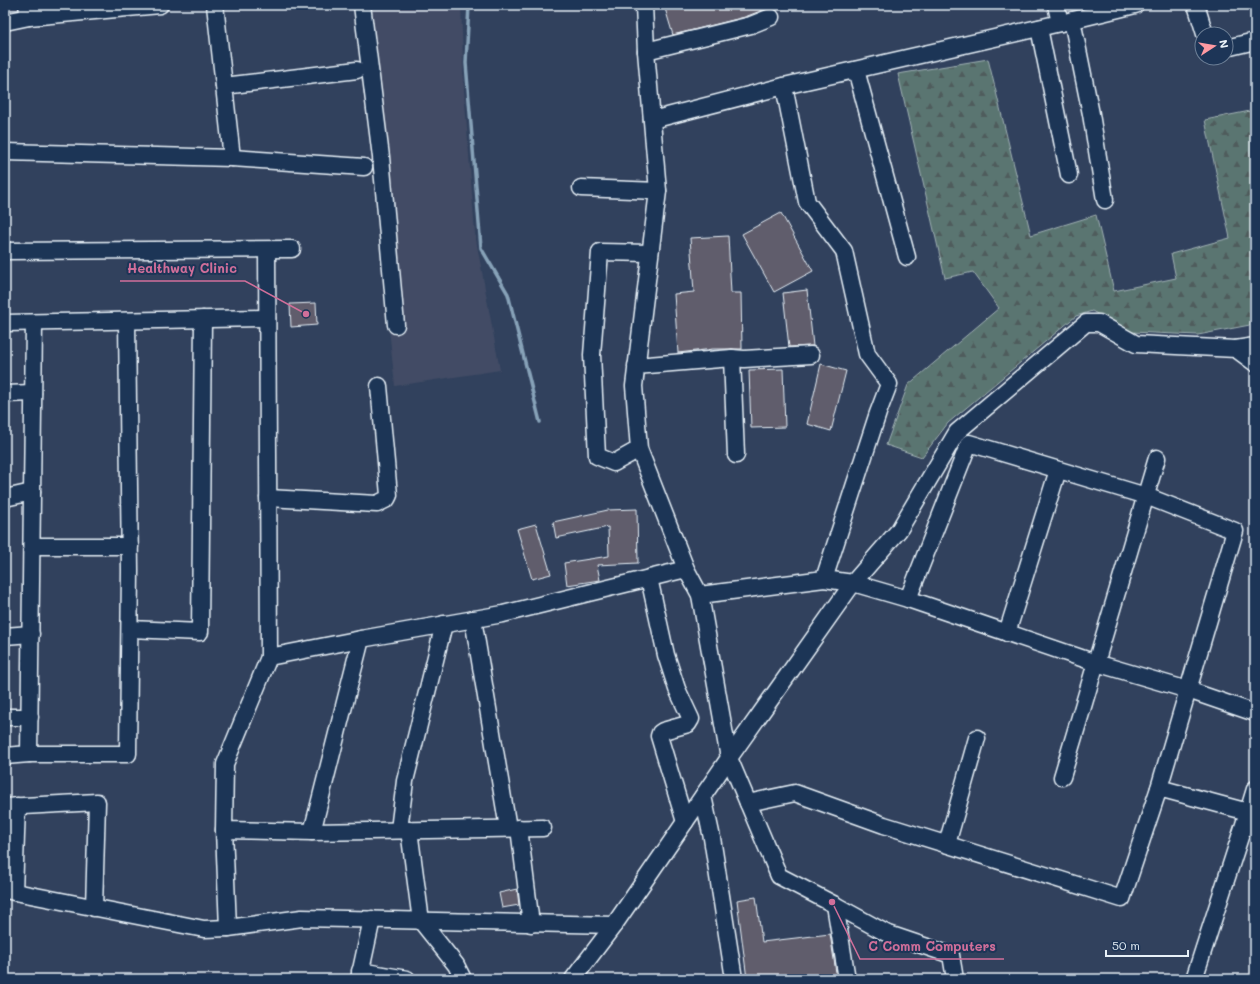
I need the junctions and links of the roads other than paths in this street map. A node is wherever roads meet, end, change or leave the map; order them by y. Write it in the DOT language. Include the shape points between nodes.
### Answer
graph roads {
  1 [pos="160,5"];
  2 [pos="215,5"];
  3 [pos="362,5"];
  4 [pos="644,5"];
  5 [pos="1056,5"];
  6 [pos="1135,5"];
  7 [pos="1196,5"];
  8 [pos="28,11"];
  9 [pos="771,17"];
  10 [pos="5,22"];
  11 [pos="1066,22"];
  12 [pos="1202,26"];
  13 [pos="1039,28"];
  14 [pos="1255,41"];
  15 [pos="1234,46"];
  16 [pos="646,51"];
  17 [pos="357,70"];
  18 [pos="856,70"];
  19 [pos="224,86"];
  20 [pos="784,86"];
  21 [pos="652,120"];
  22 [pos="5,152"];
  23 [pos="232,158"];
  24 [pos="364,167"];
  25 [pos="1069,175"];
  26 [pos="581,188"];
  27 [pos="658,191"];
  28 [pos="1105,200"];
  29 [pos="292,249"];
  30 [pos="267,250"];
  31 [pos="5,251"];
  32 [pos="650,253"];
  33 [pos="907,257"];
  34 [pos="267,318"];
  35 [pos="203,319"];
  36 [pos="127,321"];
  37 [pos="34,323"];
  38 [pos="5,324"];
  39 [pos="396,324"];
  40 [pos="1255,346"];
  41 [pos="1236,350"];
  42 [pos="811,355"];
  43 [pos="732,358"];
  44 [pos="1255,363"];
  45 [pos="636,366"];
  46 [pos="379,386"];
  47 [pos="33,393"];
  48 [pos="5,394"];
  49 [pos="639,449"];
  50 [pos="736,456"];
  51 [pos="1157,458"];
  52 [pos="1058,470"];
  53 [pos="32,492"];
  54 [pos="1146,496"];
  55 [pos="5,498"];
  56 [pos="268,498"];
  57 [pos="32,546"];
  58 [pos="130,546"];
  59 [pos="686,569"];
  60 [pos="649,578"];
  61 [pos="824,579"];
  62 [pos="853,583"];
  63 [pos="700,595"];
  64 [pos="908,599"];
  65 [pos="473,619"];
  66 [pos="444,624"];
  67 [pos="130,630"];
  68 [pos="1007,633"];
  69 [pos="31,634"];
  70 [pos="5,636"];
  71 [pos="360,639"];
  72 [pos="269,657"];
  73 [pos="1096,663"];
  74 [pos="1188,690"];
  75 [pos="1255,713"];
  76 [pos="5,717"];
  77 [pos="30,717"];
  78 [pos="977,738"];
  79 [pos="30,754"];
  80 [pos="5,756"];
  81 [pos="729,758"];
  82 [pos="1062,777"];
  83 [pos="1159,788"];
  84 [pos="1255,789"];
  85 [pos="703,796"];
  86 [pos="748,803"];
  87 [pos="11,807"];
  88 [pos="1248,812"];
  89 [pos="685,822"];
  90 [pos="513,828"];
  91 [pos="543,828"];
  92 [pos="224,830"];
  93 [pos="404,830"];
  94 [pos="312,832"];
  95 [pos="947,844"];
  96 [pos="10,891"];
  97 [pos="835,905"];
  98 [pos="94,908"];
  99 [pos="372,919"];
  100 [pos="421,921"];
  101 [pos="531,924"];
  102 [pos="614,926"];
  103 [pos="228,928"];
  104 [pos="360,975"];
  105 [pos="403,978"];
  106 [pos="463,979"];
  107 [pos="573,979"];
  108 [pos="734,979"];
  109 [pos="847,979"];
  110 [pos="955,979"];
  111 [pos="1194,979"];
  1 -- 8 [label="street"];
  2 -- 19 [label="street"];
  3 -- 39 [label="street" via="381,157"];
  4 -- 16 [label="street"];
  5 -- 11 [label="street"];
  6 -- 11 [label="street"];
  7 -- 12 [label="street"];
  8 -- 10 [label="street"];
  9 -- 16 [label="street" via="751,25"];
  11 -- 13 [label="street"];
  11 -- 28 [label="street" via="1091,114"];
  13 -- 18 [label="street"];
  13 -- 25 [label="street"];
  14 -- 15 [label="street"];
  16 -- 21 [label="street"];
  17 -- 19 [label="street"];
  18 -- 20 [label="street"];
  18 -- 33 [label="street"];
  19 -- 23 [label="street"];
  20 -- 21 [label="street"];
  20 -- 61 [label="street" via="807,202 844,251 867,354 890,384 878,413"];
  21 -- 27 [label="street"];
  22 -- 23 [label="street"];
  23 -- 24 [label="street"];
  26 -- 27 [label="street"];
  27 -- 32 [label="street"];
  29 -- 30 [label="street"];
  30 -- 31 [label="street"];
  30 -- 34 [label="street"];
  32 -- 45 [label="street"];
  32 -- 49 [label="street" via="600,252 592,355 597,456 614,463"];
  34 -- 35 [label="street"];
  34 -- 56 [label="street"];
  35 -- 36 [label="street"];
  35 -- 67 [label="street" via="200,632"];
  36 -- 37 [label="street"];
  36 -- 58 [label="street"];
  37 -- 38 [label="street"];
  37 -- 47 [label="street"];
  40 -- 41 [label="street"];
  41 -- 44 [label="street"];
  41 -- 62 [label="street" via="1136,344 1099,323 1086,323 956,432 899,530"];
  42 -- 43 [label="street"];
  43 -- 45 [label="street"];
  43 -- 50 [label="street"];
  45 -- 49 [label="street" via="634,386"];
  46 -- 56 [label="street" via="389,495 386,500 377,504"];
  47 -- 48 [label="street"];
  47 -- 53 [label="street"];
  49 -- 59 [label="street"];
  51 -- 54 [label="street"];
  52 -- 54 [label="street"];
  52 -- 64 [label="street" via="969,443"];
  52 -- 68 [label="street"];
  53 -- 55 [label="street"];
  53 -- 57 [label="street"];
  54 -- 73 [label="street"];
  54 -- 74 [label="street" via="1235,531"];
  56 -- 72 [label="street"];
  57 -- 58 [label="street"];
  57 -- 69 [label="street"];
  58 -- 67 [label="street"];
  59 -- 60 [label="street"];
  59 -- 63 [label="street"];
  60 -- 65 [label="street"];
  60 -- 89 [label="street" via="666,654 677,689 691,719 688,724 663,731 659,736"];
  61 -- 62 [label="street"];
  61 -- 63 [label="street"];
  62 -- 64 [label="street"];
  62 -- 81 [label="street"];
  63 -- 81 [label="street"];
  64 -- 68 [label="street"];
  65 -- 66 [label="street"];
  65 -- 90 [label="street"];
  66 -- 71 [label="street"];
  66 -- 93 [label="street" via="405,781"];
  67 -- 79 [label="street" via="128,754"];
  68 -- 73 [label="street"];
  69 -- 70 [label="street"];
  69 -- 77 [label="street"];
  71 -- 72 [label="street"];
  71 -- 94 [label="street"];
  72 -- 92 [label="street" via="225,764"];
  73 -- 74 [label="street"];
  73 -- 82 [label="street"];
  74 -- 75 [label="street"];
  74 -- 83 [label="street"];
  76 -- 77 [label="street"];
  77 -- 79 [label="street"];
  78 -- 95 [label="street"];
  79 -- 80 [label="street"];
  81 -- 85 [label="street"];
  81 -- 86 [label="street"];
  83 -- 88 [label="street"];
  83 -- 95 [label="street" via="1122,899"];
  84 -- 88 [label="street"];
  85 -- 89 [label="street"];
  85 -- 108 [label="street"];
  86 -- 95 [label="street" via="795,793 884,825"];
  86 -- 97 [label="street" via="779,876"];
  87 -- 96 [label="street"];
  87 -- 98 [label="street" via="97,802"];
  88 -- 111 [label="street"];
  89 -- 102 [label="street"];
  90 -- 91 [label="street"];
  90 -- 93 [label="street"];
  90 -- 101 [label="street"];
  92 -- 94 [label="street"];
  92 -- 103 [label="street"];
  93 -- 94 [label="street"];
  93 -- 100 [label="street"];
  96 -- 98 [label="street"];
  97 -- 109 [label="street"];
  97 -- 110 [label="street" via="886,933 951,955"];
  98 -- 103 [label="street" via="204,929"];
  99 -- 100 [label="street"];
  99 -- 103 [label="street" via="302,918"];
  99 -- 104 [label="street"];
  100 -- 101 [label="street"];
  100 -- 106 [label="street"];
  101 -- 102 [label="street"];
  102 -- 107 [label="street"];
  104 -- 105 [label="street"];
}
